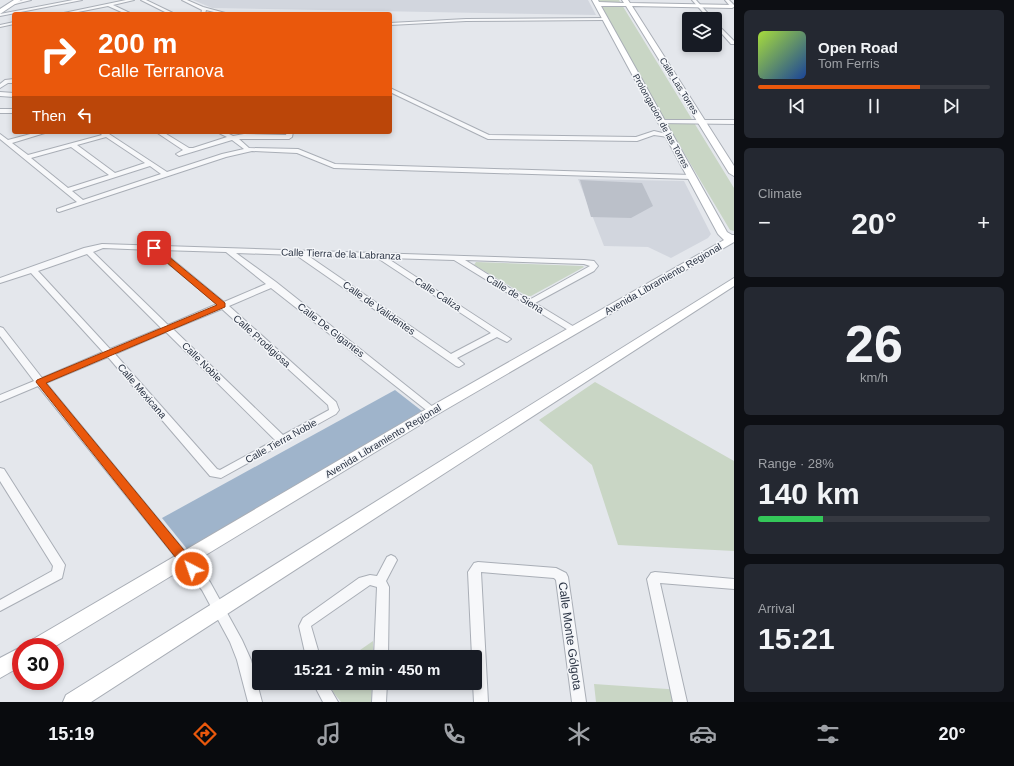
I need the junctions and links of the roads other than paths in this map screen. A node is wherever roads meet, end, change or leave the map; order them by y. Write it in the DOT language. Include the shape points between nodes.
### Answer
graph roads {
  1 [pos="8,0"];
  2 [pos="29,0"];
  3 [pos="80,0"];
  4 [pos="132,0"];
  5 [pos="143,0"];
  6 [pos="184,0"];
  7 [pos="694,0"];
  8 [pos="727,0"];
  9 [pos="16,1"];
  10 [pos="595,2"];
  11 [pos="626,3"];
  12 [pos="110,4"];
  13 [pos="0,5"];
  14 [pos="699,6"];
  15 [pos="733,6"];
  16 [pos="202,8"];
  17 [pos="79,10"];
  18 [pos="0,12"];
  19 [pos="16,12"];
  20 [pos="70,12"];
  21 [pos="82,12"];
  22 [pos="126,12"];
  23 [pos="169,12"];
  24 [pos="204,12"];
  25 [pos="219,12"];
  26 [pos="705,12"];
  27 [pos="12,13"];
  28 [pos="0,15"];
  29 [pos="604,19"];
  30 [pos="12,23"];
  31 [pos="392,24"];
  32 [pos="0,26"];
  33 [pos="722,30"];
  34 [pos="726,43"];
  35 [pos="734,43"];
  36 [pos="12,81"];
  37 [pos="0,86"];
  38 [pos="392,91"];
  39 [pos="0,94"];
  40 [pos="12,95"];
  41 [pos="0,111"];
  42 [pos="12,111"];
  43 [pos="662,122"];
  44 [pos="702,122"];
  45 [pos="734,122"];
  46 [pos="37,134"];
  47 [pos="104,134"];
  48 [pos="162,134"];
  49 [pos="224,134"];
  50 [pos="244,134"];
  51 [pos="290,134"];
  52 [pos="668,135"];
  53 [pos="0,136"];
  54 [pos="231,138"];
  55 [pos="7,142"];
  56 [pos="72,145"];
  57 [pos="188,150"];
  58 [pos="248,150"];
  59 [pos="239,151"];
  60 [pos="179,154"];
  61 [pos="28,157"];
  62 [pos="150,164"];
  63 [pos="141,167"];
  64 [pos="734,173"];
  65 [pos="166,174"];
  66 [pos="113,175"];
  67 [pos="157,177"];
  68 [pos="691,177"];
  69 [pos="68,190"];
  70 [pos="82,202"];
  71 [pos="59,210"];
  72 [pos="732,239"];
  73 [pos="154,248"];
  74 [pos="87,250"];
  75 [pos="228,250"];
  76 [pos="299,252"];
  77 [pos="378,256"];
  78 [pos="456,258"];
  79 [pos="32,269"];
  80 [pos="0,281"];
  81 [pos="734,281"];
  82 [pos="273,284"];
  83 [pos="529,303"];
  84 [pos="222,305"];
  85 [pos="168,329"];
  86 [pos="0,330"];
  87 [pos="573,330"];
  88 [pos="497,333"];
  89 [pos="507,338"];
  90 [pos="109,353"];
  91 [pos="451,358"];
  92 [pos="459,364"];
  93 [pos="40,382"];
  94 [pos="0,400"];
  95 [pos="333,404"];
  96 [pos="433,411"];
  97 [pos="282,441"];
  98 [pos="0,472"];
  99 [pos="221,474"];
  100 [pos="184,560"];
  101 [pos="391,560"];
  102 [pos="380,581"];
  103 [pos="734,584"];
  104 [pos="0,606"];
  105 [pos="220,610"];
  106 [pos="52,638"];
  107 [pos="311,650"];
  108 [pos="381,650"];
  109 [pos="12,661"];
  110 [pos="0,668"];
  111 [pos="324,690"];
  112 [pos="380,690"];
  113 [pos="73,702"];
  114 [pos="255,702"];
  115 [pos="330,702"];
  116 [pos="379,702"];
  117 [pos="481,702"];
  118 [pos="579,702"];
  119 [pos="680,702"];
  1 -- 13 [label="street"];
  2 -- 9 [label="street"];
  3 -- 19 [label="street"];
  4 -- 12 [label="street"];
  5 -- 23 [label="street"];
  6 -- 16 [label="street"];
  7 -- 14 [label="street"];
  8 -- 15 [label="street"];
  9 -- 18 [label="street"];
  10 -- 11 [label="street"];
  10 -- 29 [label="street, Prolongacion de las Torres"];
  11 -- 14 [label="street"];
  11 -- 44 [label="street, Calle Las Torres"];
  12 -- 17 [label="street"];
  12 -- 22 [label="street"];
  14 -- 15 [label="street"];
  14 -- 26 [label="street"];
  16 -- 24 [label="street"];
  16 -- 25 [label="street"];
  17 -- 20 [label="street"];
  17 -- 21 [label="street"];
  27 -- 28 [label="street"];
  29 -- 31 [label="street" via="466,20"];
  29 -- 43 [label="street, Prolongacion de las Torres"];
  30 -- 32 [label="street"];
  33 -- 35 [label="street"];
  34 -- 35 [label="street"];
  36 -- 37 [label="street" via="7,80"];
  38 -- 52 [label="street" via="488,137 637,139 654,133"];
  39 -- 40 [label="street"];
  41 -- 42 [label="street"];
  43 -- 44 [label="street"];
  43 -- 52 [label="street, Prolongacion de las Torres"];
  44 -- 45 [label="street"];
  44 -- 64 [label="street, Calle Las Torres"];
  46 -- 55 [label="street"];
  47 -- 56 [label="street"];
  47 -- 62 [label="street"];
  48 -- 57 [label="street"];
  49 -- 54 [label="street"];
  50 -- 51 [label="street" via="289,137"];
  50 -- 54 [label="street"];
  52 -- 68 [label="street, Prolongacion de las Torres"];
  53 -- 55 [label="street"];
  54 -- 57 [label="street"];
  54 -- 58 [label="street" via="239,140"];
  54 -- 59 [label="street"];
  55 -- 61 [label="street"];
  56 -- 61 [label="street"];
  56 -- 66 [label="street"];
  57 -- 60 [label="street"];
  58 -- 59 [label="street"];
  58 -- 68 [label="street" via="298,151 334,166"];
  59 -- 65 [label="street"];
  61 -- 69 [label="street"];
  62 -- 63 [label="street"];
  62 -- 65 [label="street"];
  63 -- 66 [label="street"];
  63 -- 67 [label="street"];
  65 -- 67 [label="street"];
  66 -- 69 [label="street"];
  67 -- 70 [label="street"];
  68 -- 72 [label="street, Prolongacion de las Torres" via="723,234"];
  69 -- 70 [label="street"];
  70 -- 71 [label="street"];
  72 -- 87 [label="street, Avenida Libramiento Regional"];
  73 -- 74 [label="street, Calle Tierra de la Labranza" via="102,246"];
  73 -- 75 [label="street, Calle Tierra de la Labranza"];
  73 -- 84 [label="street, Calle Prodigiosa"];
  74 -- 79 [label="street"];
  74 -- 85 [label="street, Calle Noble"];
  75 -- 76 [label="street, Calle Tierra de la Labranza"];
  75 -- 82 [label="street, Calle De Gigantes"];
  76 -- 77 [label="street, Calle Tierra de la Labranza"];
  76 -- 91 [label="street, Calle de Validentes"];
  77 -- 78 [label="street, Calle Tierra de la Labranza"];
  77 -- 88 [label="street, Calle Caliza"];
  78 -- 83 [label="street, Calle de Siena"];
  78 -- 83 [label="street, Calle Tierra de la Labranza" via="584,262 594,266"];
  79 -- 80 [label="street"];
  79 -- 90 [label="street, Calle Mexicana"];
  81 -- 105 [label="street"];
  82 -- 84 [label="street"];
  82 -- 96 [label="street, Calle De Gigantes"];
  83 -- 87 [label="street, Calle de Siena"];
  84 -- 85 [label="street"];
  84 -- 95 [label="street, Calle Prodigiosa"];
  85 -- 90 [label="street"];
  85 -- 97 [label="street, Calle Noble"];
  86 -- 93 [label="street"];
  87 -- 96 [label="street, Avenida Libramiento Regional"];
  88 -- 89 [label="street, Calle Caliza"];
  88 -- 91 [label="street"];
  90 -- 93 [label="street"];
  90 -- 99 [label="street, Calle Mexicana" via="214,473"];
  91 -- 92 [label="street, Calle de Validentes"];
  93 -- 94 [label="street"];
  93 -- 100 [label="street"];
  95 -- 97 [label="street, Calle Tierra Noble" via="333,412"];
  96 -- 100 [label="street, Avenida Libramiento Regional"];
  97 -- 99 [label="street, Calle Tierra Noble"];
  98 -- 104 [label="street" via="59,565 58,574"];
  100 -- 105 [label="street" via="200,578"];
  100 -- 106 [label="street, Avenida Libramiento Regional"];
  101 -- 102 [label="street"];
  102 -- 107 [label="street" via="363,582 306,622"];
  102 -- 108 [label="street" via="383,586"];
  103 -- 119 [label="street" via="655,576 653,579"];
  105 -- 113 [label="street"];
  105 -- 114 [label="street" via="244,660"];
  109 -- 110 [label="street"];
  111 -- 115 [label="street"];
  112 -- 116 [label="street"];
  117 -- 118 [label="street, Calle Monte Gólgota" via="474,572 478,568 556,573 562,577"];
}
